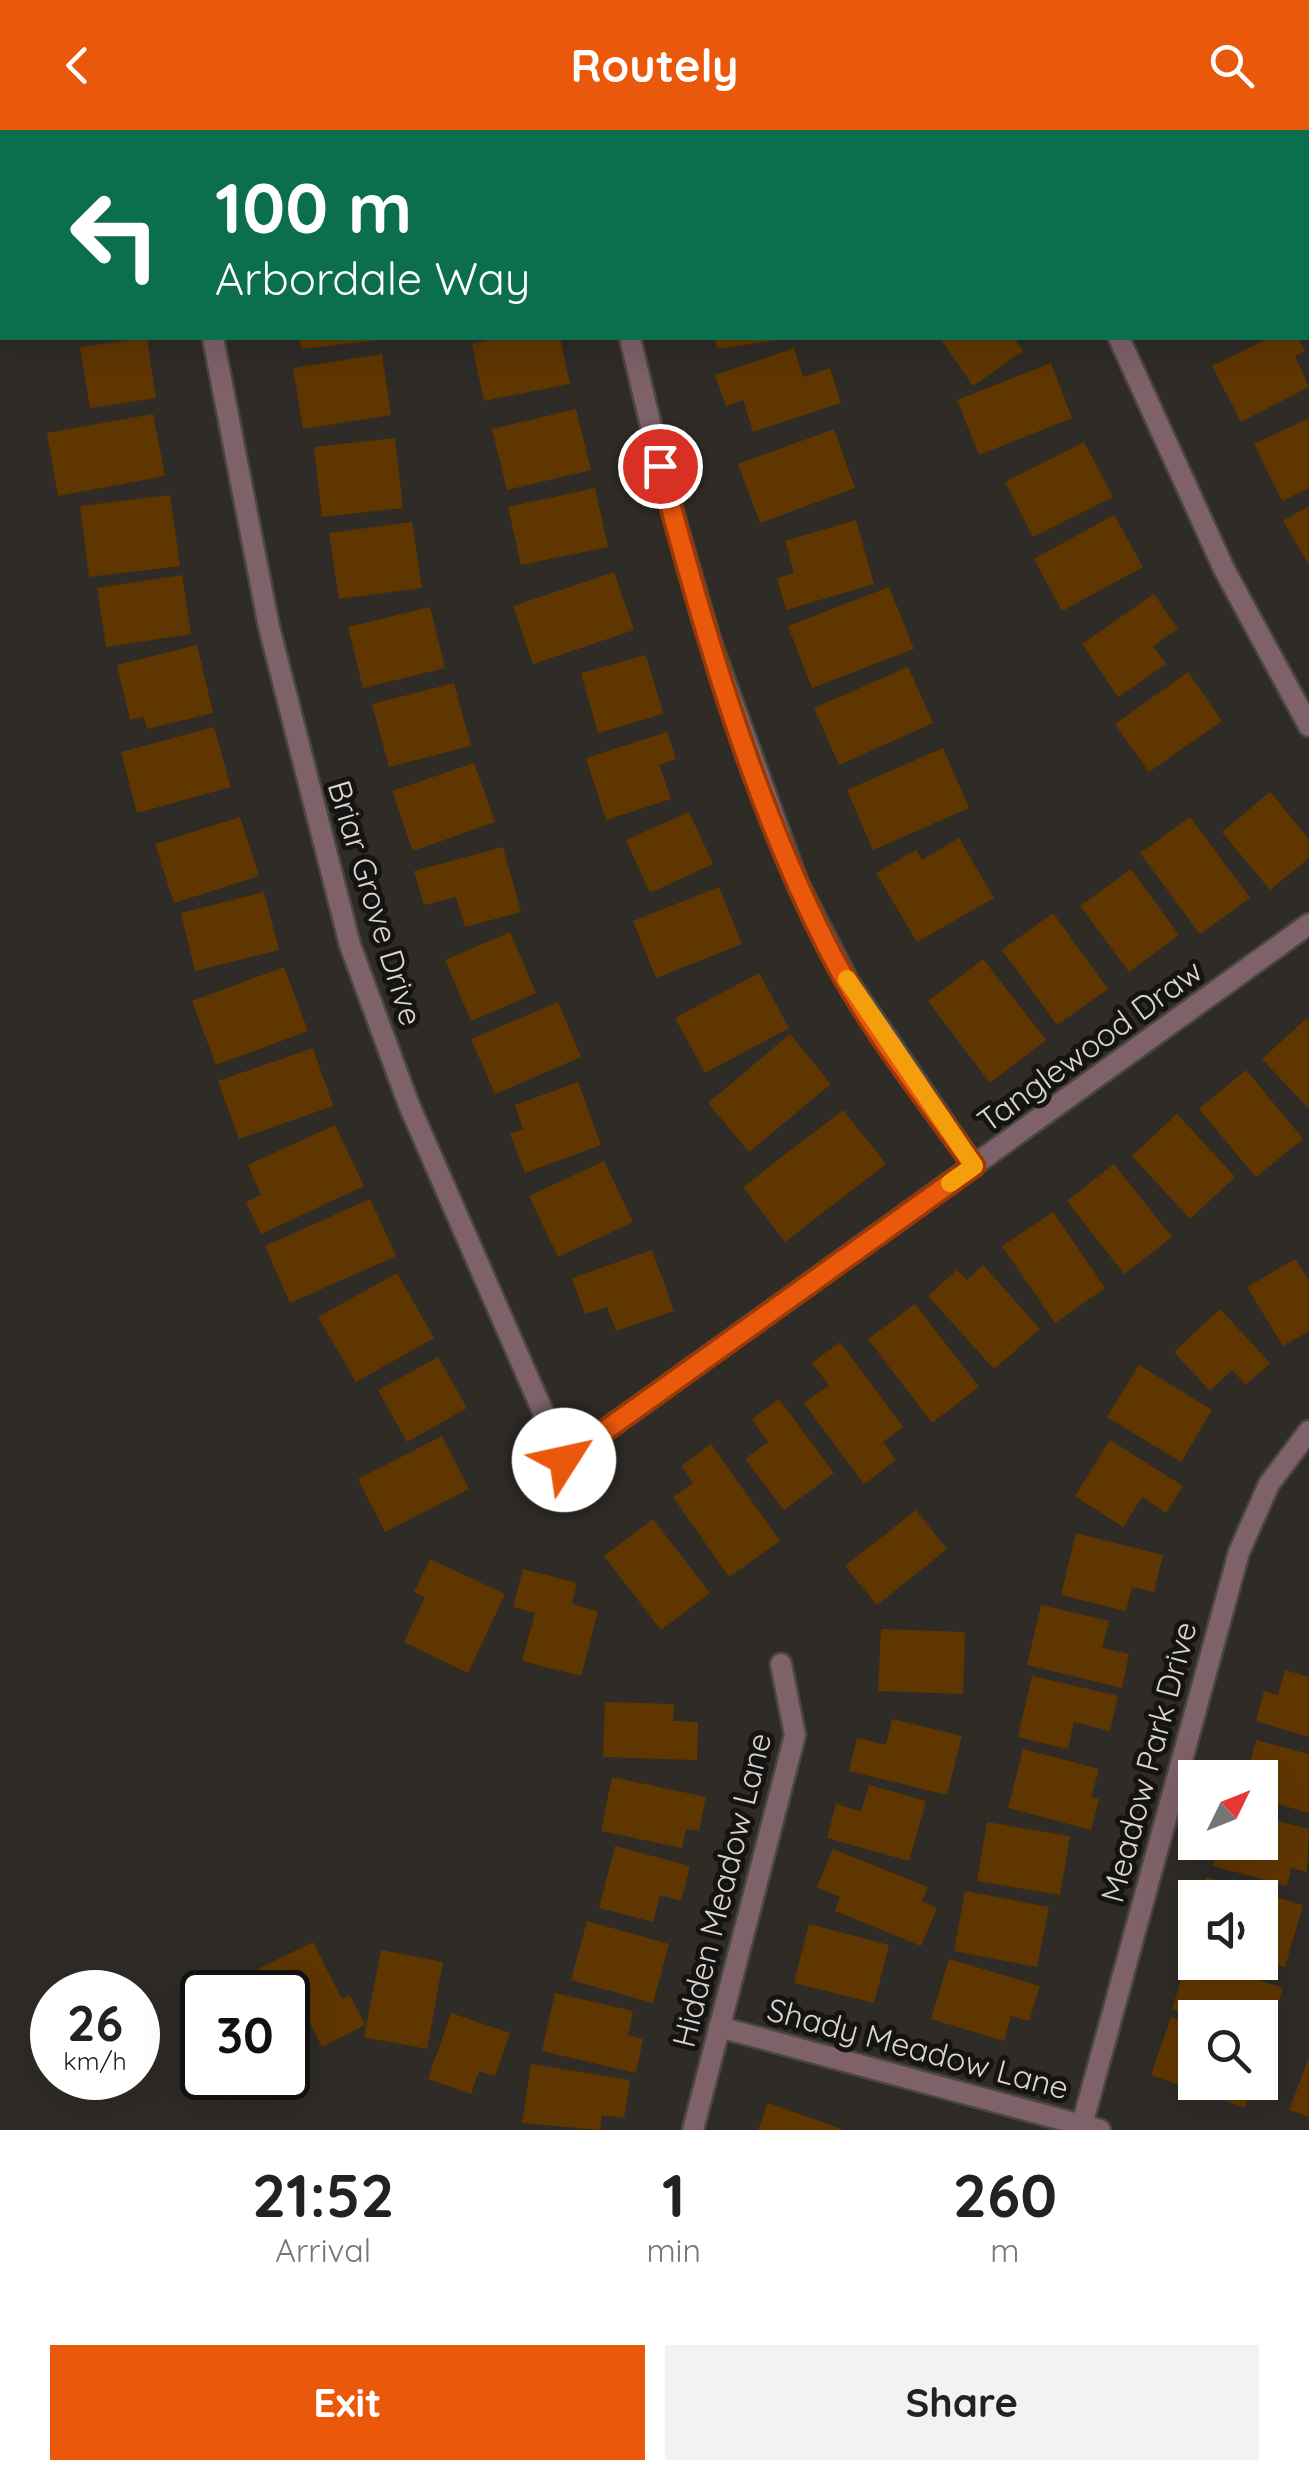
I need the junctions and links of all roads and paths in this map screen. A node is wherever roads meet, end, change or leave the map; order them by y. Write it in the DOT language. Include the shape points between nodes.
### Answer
graph roads {
  1 [pos="214,340"];
  2 [pos="630,340"];
  3 [pos="1120,340"];
  4 [pos="1309,726"];
  5 [pos="1309,924"];
  6 [pos="974,1166"];
  7 [pos="1309,1431"];
  8 [pos="564,1460"];
  9 [pos="781,1664"];
  10 [pos="719,2026"];
  11 [pos="1091,2127"];
  12 [pos="693,2130"];
  1 -- 8 [label="street, Briar Grove Drive" via="269,627 350,945 416,1123"];
  2 -- 6 [label="street" via="710,640 798,884 849,983"];
  3 -- 4 [label="street" via="1224,569"];
  5 -- 6 [label="street, Tanglewood Draw"];
  6 -- 8 [label="street, Tanglewood Draw"];
  7 -- 11 [label="street, Meadow Park Drive" via="1269,1484 1239,1552"];
  9 -- 10 [label="street, Hidden Meadow Lane" via="795,1736"];
  10 -- 11 [label="street, Shady Meadow Lane"];
  10 -- 12 [label="street, Hidden Meadow Lane"];
}
